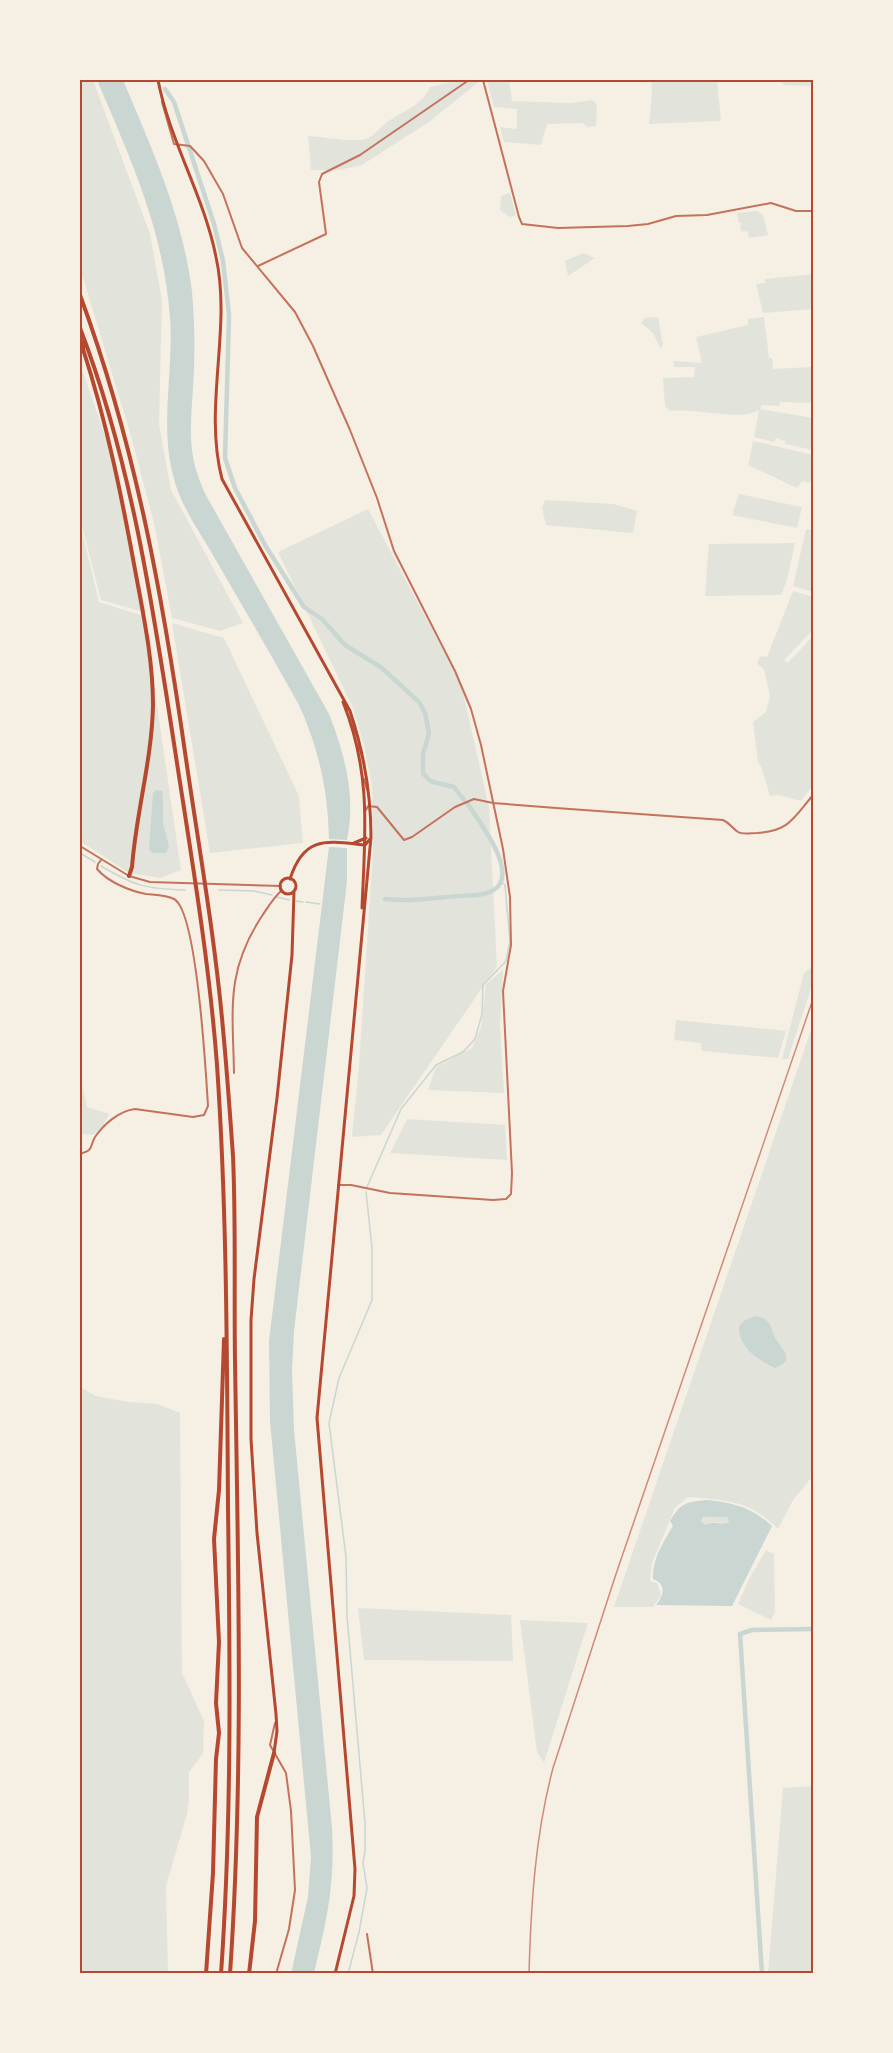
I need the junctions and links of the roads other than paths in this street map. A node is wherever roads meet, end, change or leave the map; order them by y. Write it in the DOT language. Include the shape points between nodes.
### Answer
graph roads {
  1 [pos="158,80"];
  2 [pos="469,80"];
  3 [pos="483,80"];
  4 [pos="179,145"];
  5 [pos="813,211"];
  6 [pos="258,266"];
  7 [pos="80,295"];
  8 [pos="80,328"];
  9 [pos="84,340"];
  10 [pos="336,684"];
  11 [pos="813,794"];
  12 [pos="493,803"];
  13 [pos="369,807"];
  14 [pos="371,837"];
  15 [pos="366,838"];
  16 [pos="350,844"];
  17 [pos="366,844"];
  18 [pos="80,846"];
  19 [pos="101,860"];
  20 [pos="368,872"];
  21 [pos="129,876"];
  22 [pos="290,879"];
  23 [pos="281,888"];
  24 [pos="294,892"];
  25 [pos="288,894"];
  26 [pos="292,899"];
  27 [pos="361,940"];
  28 [pos="234,1073"];
  29 [pos="80,1154"];
  30 [pos="338,1185"];
  31 [pos="225,1309"];
  32 [pos="274,1753"];
  33 [pos="367,1934"];
  34 [pos="206,1974"];
  35 [pos="221,1974"];
  36 [pos="230,1974"];
  37 [pos="249,1974"];
  38 [pos="276,1974"];
  39 [pos="335,1974"];
  40 [pos="373,1974"];
  1 -- 4 [label="main road"];
  2 -- 6 [label="street" via="360,155 322,174 319,182 326,234"];
  3 -- 5 [label="street" via="522,224 558,228 648,224 676,216 707,215 771,203 796,211"];
  4 -- 6 [label="street" via="190,146 204,161 218,184 242,248"];
  4 -- 10 [label="main road" via="216,256 220,283 216,450 222,479"];
  6 -- 12 [label="street" via="295,312 322,365 366,469 394,551 468,698"];
  7 -- 36 [label="highway" via="114,395 152,549 170,646 223,1026 233,1158 239,1568 240,1761"];
  8 -- 9 [label="highway"];
  9 -- 21 [label="highway" via="83,349 117,477 152,672 150,747"];
  9 -- 31 [label="highway" via="104,399 141,550 197,893 217,1068"];
  10 -- 13 [label="main road" via="356,741"];
  10 -- 13 [label="main road" via="359,738 368,776"];
  11 -- 12 [label="street" via="781,829 749,834 740,833 723,819"];
  12 -- 13 [label="street" via="474,799 463,802 404,840 377,807"];
  12 -- 30 [label="street" via="507,869 511,921 503,991 511,1194 502,1200 481,1199 390,1194"];
  13 -- 14 [label="main road"];
  13 -- 15 [label="main road"];
  14 -- 17 [label="main road"];
  14 -- 20 [label="main road"];
  15 -- 16 [label="main road"];
  15 -- 17 [label="main road"];
  16 -- 17 [label="main road"];
  16 -- 22 [label="main road" via="314,844 295,865"];
  17 -- 20 [label="main road"];
  17 -- 27 [label="main road"];
  18 -- 19 [label="street"];
  19 -- 21 [label="street"];
  19 -- 29 [label="street" via="98,869 107,877 137,892 173,898 183,909 194,958 208,1106 204,1115 193,1117 127,1110 119,1113 96,1136 92,1147"];
  20 -- 27 [label="main road"];
  21 -- 23 [label="street" via="164,884"];
  22 -- 23 [label="main road" via="284,880"];
  22 -- 24 [label="main road" via="295,883"];
  23 -- 25 [label="main road"];
  23 -- 28 [label="street" via="252,932 236,970"];
  24 -- 25 [label="main road"];
  24 -- 26 [label="main road"];
  25 -- 26 [label="main road"];
  26 -- 32 [label="main road" via="292,955 251,1320 251,1438 276,1714"];
  27 -- 30 [label="main road"];
  30 -- 39 [label="main road" via="317,1418 355,1869 354,1896"];
  31 -- 34 [label="highway" via="214,1533 219,1733"];
  31 -- 35 [label="highway" via="231,1759"];
  32 -- 37 [label="highway" via="256,1817 255,1921"];
  32 -- 38 [label="street" via="286,1773 295,1890"];
  33 -- 40 [label="street"];
}
